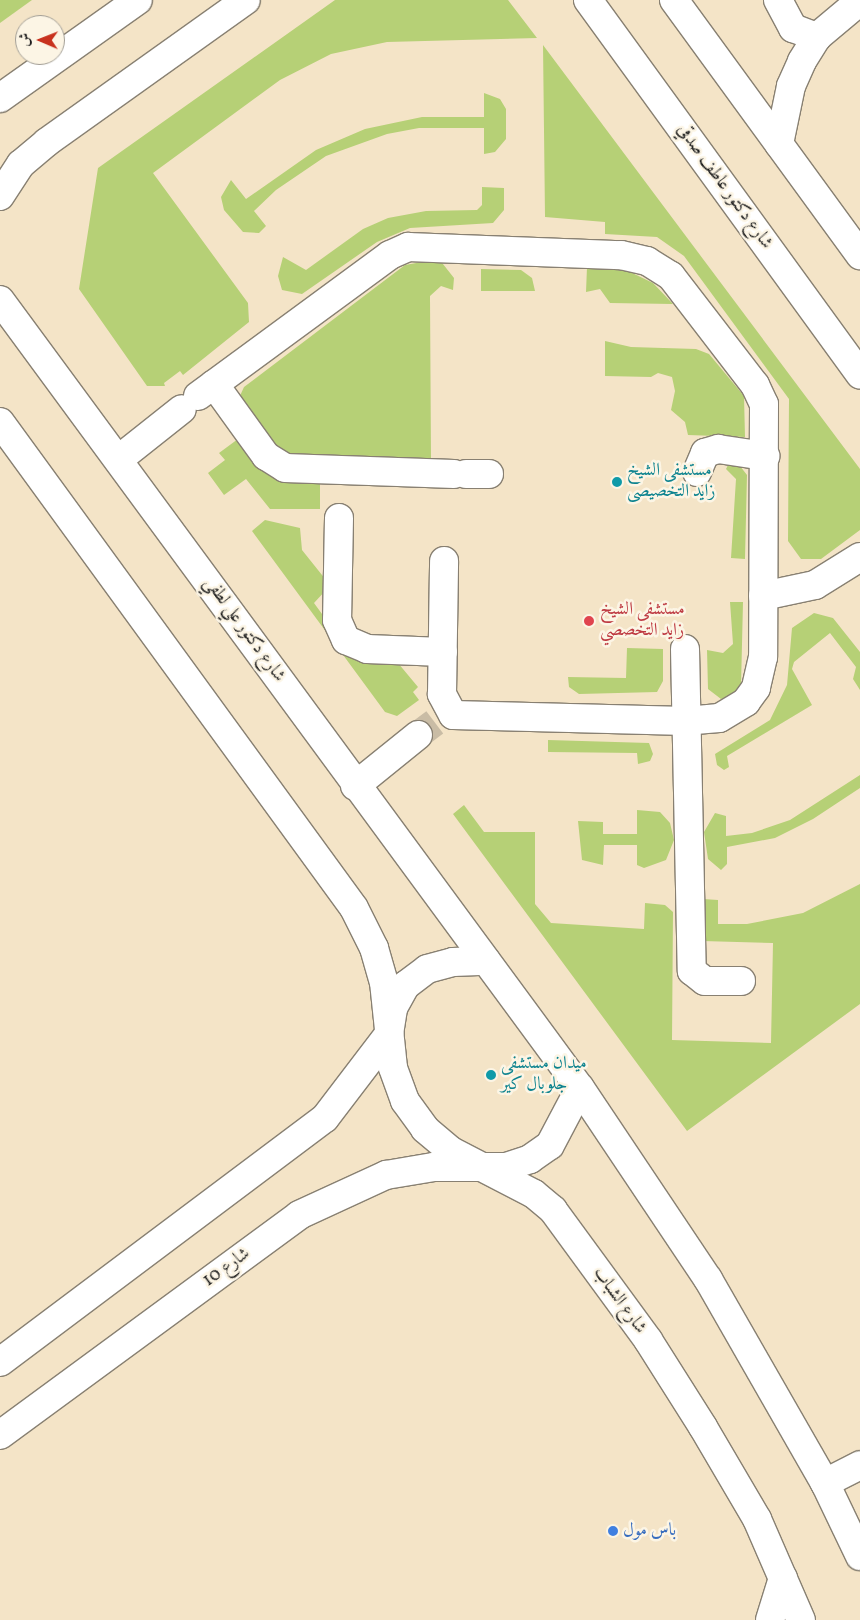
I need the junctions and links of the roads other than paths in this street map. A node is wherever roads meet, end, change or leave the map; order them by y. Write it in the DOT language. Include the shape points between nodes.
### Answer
graph roads {
  1 [pos="138,0"];
  2 [pos="246,0"];
  3 [pos="588,0"];
  4 [pos="674,0"];
  5 [pos="778,0"];
  6 [pos="860,2"];
  7 [pos="817,37"];
  8 [pos="0,98"];
  9 [pos="779,144"];
  10 [pos="0,196"];
  11 [pos="860,255"];
  12 [pos="0,300"];
  13 [pos="860,375"];
  14 [pos="198,396"];
  15 [pos="0,422"];
  16 [pos="765,456"];
  17 [pos="119,458"];
  18 [pos="697,472"];
  19 [pos="470,474"];
  20 [pos="339,518"];
  21 [pos="860,557"];
  22 [pos="444,561"];
  23 [pos="763,596"];
  24 [pos="685,649"];
  25 [pos="443,652"];
  26 [pos="686,721"];
  27 [pos="434,722"];
  28 [pos="355,786"];
  29 [pos="486,961"];
  30 [pos="741,981"];
  31 [pos="390,1034"];
  32 [pos="580,1088"];
  33 [pos="482,1165"];
  34 [pos="0,1362"];
  35 [pos="0,1435"];
  36 [pos="860,1466"];
  37 [pos="825,1483"];
  38 [pos="860,1556"];
  39 [pos="783,1578"];
  40 [pos="770,1620"];
  41 [pos="801,1620"];
  1 -- 8 [label="street"];
  2 -- 10 [label="street" via="47,142 21,164"];
  3 -- 13 [label="street, شارع دكتور عاطف صدقي"];
  4 -- 9 [label="street"];
  5 -- 7 [label="street" via="793,28"];
  6 -- 7 [label="street"];
  7 -- 9 [label="street" via="791,86"];
  9 -- 11 [label="street"];
  12 -- 17 [label="street, شارع دكتور علي لطفي"];
  14 -- 16 [label="street" via="390,255 408,248 621,255 648,261 671,276 755,385 766,415"];
  14 -- 17 [label="street"];
  14 -- 19 [label="street" via="266,456 285,468"];
  15 -- 31 [label="street" via="354,908 374,948"];
  16 -- 18 [label="street" via="718,449 705,453"];
  16 -- 23 [label="street"];
  17 -- 28 [label="street, شارع دكتور علي لطفي"];
  20 -- 25 [label="street" via="338,620 346,640 367,649"];
  21 -- 23 [label="street" via="815,585"];
  22 -- 25 [label="street"];
  23 -- 26 [label="street" via="762,673 756,688 734,712"];
  24 -- 26 [label="street"];
  25 -- 27 [label="street" via="442,694"];
  26 -- 27 [label="street" via="466,718"];
  26 -- 30 [label="street" via="692,971 705,981"];
  27 -- 28 [label="street"];
  28 -- 29 [label="street, شارع دكتور علي لطفي"];
  29 -- 31 [label="street" via="453,962 420,974 406,985 393,1008"];
  29 -- 32 [label="street"];
  31 -- 33 [label="street, شارع الشباب" via="393,1068 405,1101 425,1129 452,1151"];
  31 -- 34 [label="street" via="325,1118"];
  32 -- 33 [label="street, شارع 10" via="550,1145 530,1159 506,1166"];
  32 -- 37 [label="street" via="708,1279"];
  33 -- 35 [label="street, شارع 10" via="386,1175 299,1215"];
  33 -- 39 [label="street, شارع الشباب" via="553,1210 642,1332 756,1519"];
  36 -- 37 [label="street"];
  37 -- 38 [label="street"];
  39 -- 40 [label="street"];
  39 -- 41 [label="street, شارع الشباب"];
}
